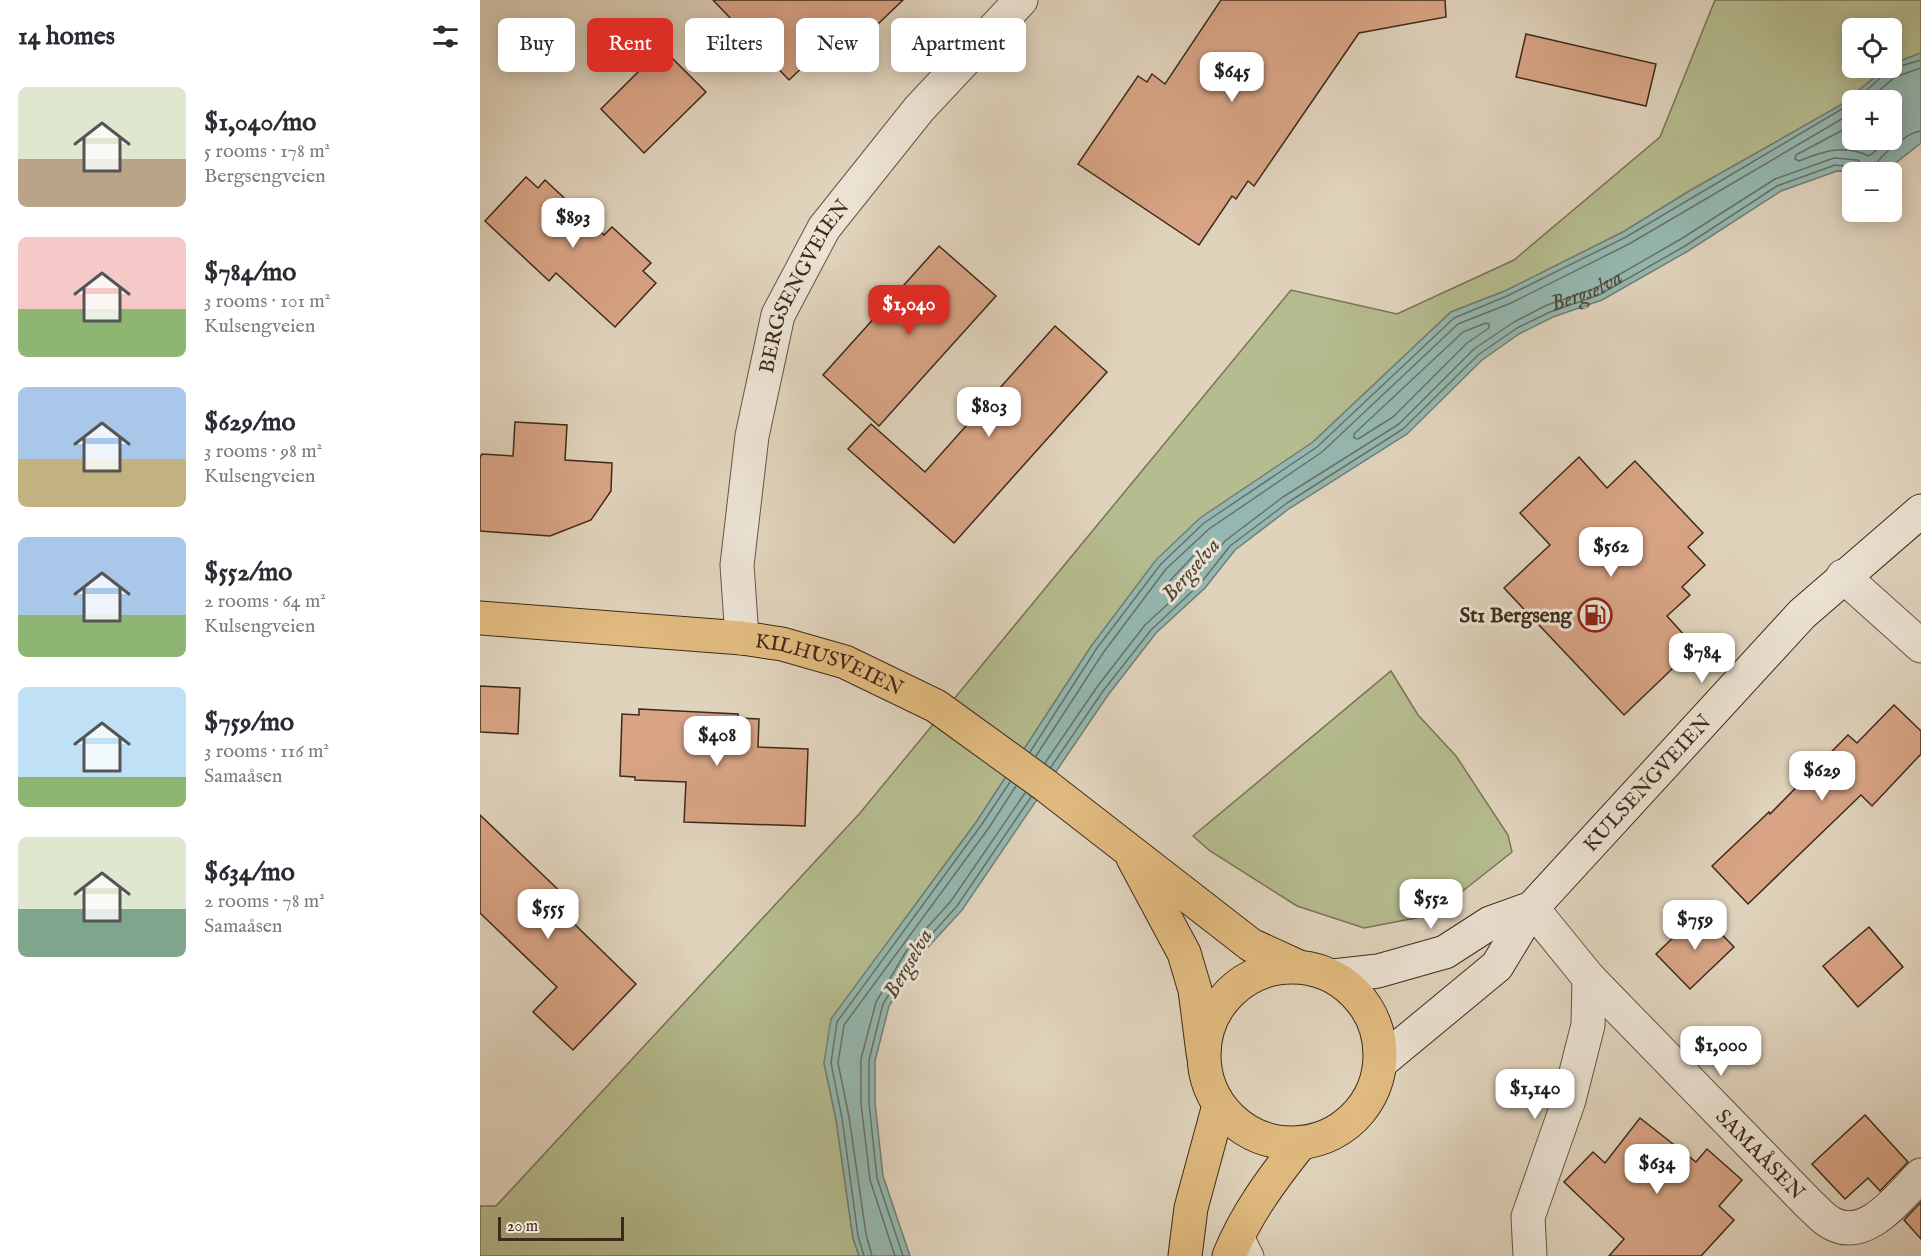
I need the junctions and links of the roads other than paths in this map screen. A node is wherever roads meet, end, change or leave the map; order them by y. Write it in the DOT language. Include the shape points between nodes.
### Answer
graph roads {
  1 [pos="1021,0"];
  2 [pos="1921,511"];
  3 [pos="1843,576"];
  4 [pos="480,618"];
  5 [pos="742,638"];
  6 [pos="1921,646"];
  7 [pos="1128,848"];
  8 [pos="1532,908"];
  9 [pos="1297,966"];
  10 [pos="1333,976"];
  11 [pos="1589,978"];
  12 [pos="1203,1053"];
  13 [pos="1381,1062"];
  14 [pos="1219,1106"];
  15 [pos="1300,1144"];
  16 [pos="1921,1175"];
  17 [pos="1241,1247"];
  18 [pos="1185,1256"];
  19 [pos="1530,1256"];
  1 -- 5 [label="street, BERGSENGVEIEN" via="919,109 824,228 778,315 752,436 737,565"];
  2 -- 3 [label="street, KULSENGVEIEN"];
  3 -- 6 [label="street"];
  3 -- 8 [label="street, KULSENGVEIEN" via="1802,614"];
  4 -- 5 [label="main road, KILHUSVEIEN"];
  5 -- 7 [label="main road, KILHUSVEIEN" via="782,644 845,662 936,706"];
  7 -- 9 [label="main road, KILHUSVEIEN" via="1251,945"];
  7 -- 12 [label="main road, KILHUSVEIEN" via="1184,953 1195,990"];
  8 -- 10 [label="street, KULSENGVEIEN" via="1490,923 1445,952 1378,970"];
  8 -- 11 [label="street, SAMAÅSEN"];
  8 -- 13 [label="street, KULSENGVEIEN" via="1497,966"];
  9 -- 10 [label="main road"];
  9 -- 12 [label="main road" via="1269,969 1251,977 1222,1000 1208,1025"];
  10 -- 13 [label="main road" via="1354,992 1370,1012 1379,1037"];
  11 -- 16 [label="street, SAMAÅSEN" via="1832,1224 1865,1226"];
  11 -- 19 [label="street" via="1588,1025 1569,1100 1528,1217"];
  12 -- 14 [label="main road" via="1207,1080"];
  13 -- 15 [label="main road" via="1364,1109 1346,1127"];
  14 -- 15 [label="main road" via="1241,1128 1268,1141"];
  14 -- 18 [label="main road" via="1191,1208"];
  15 -- 17 [label="main road" via="1271,1180"];
}
